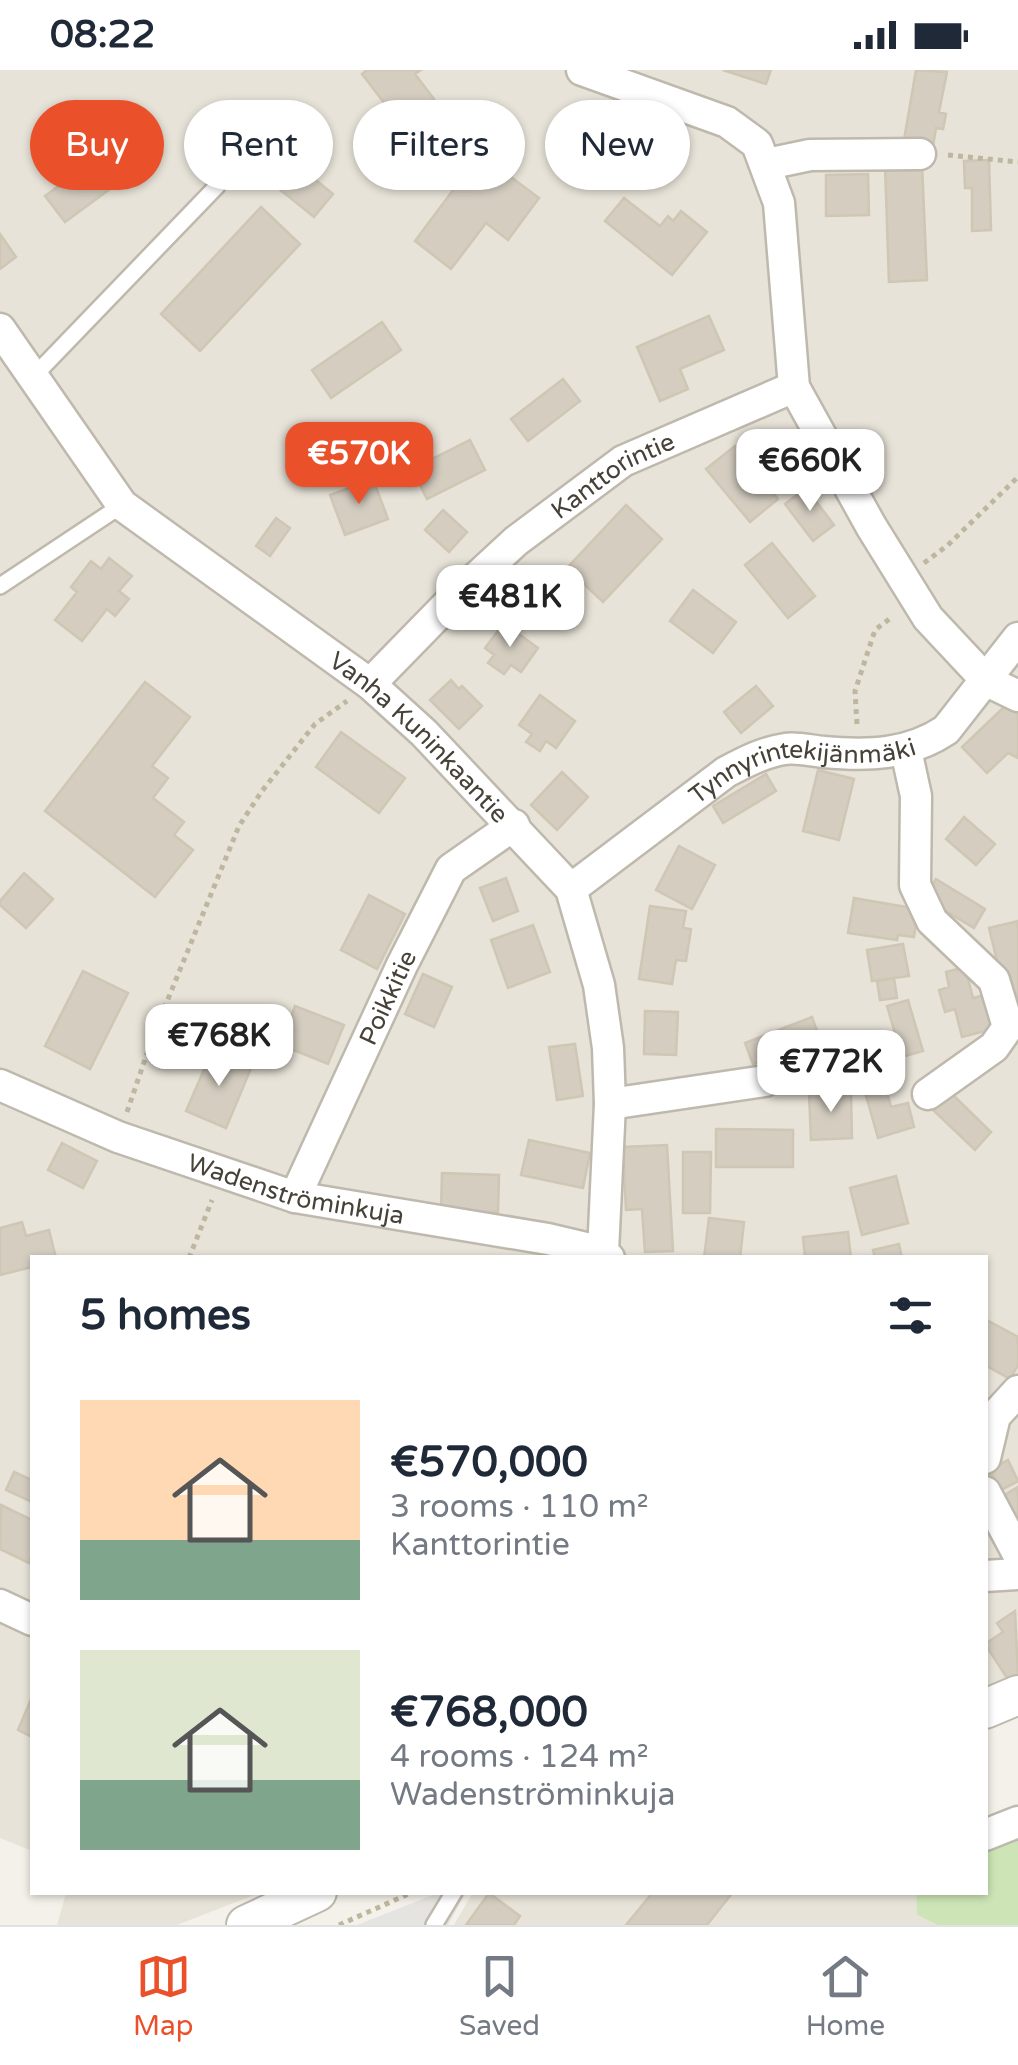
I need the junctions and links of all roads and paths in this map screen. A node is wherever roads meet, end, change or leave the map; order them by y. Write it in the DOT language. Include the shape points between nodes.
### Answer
graph roads {
  1 [pos="582,70"];
  2 [pos="920,154"];
  3 [pos="1018,162"];
  4 [pos="767,164"];
  5 [pos="213,190"];
  6 [pos="0,329"];
  7 [pos="34,376"];
  8 [pos="794,387"];
  9 [pos="1018,478"];
  10 [pos="122,505"];
  11 [pos="0,586"];
  12 [pos="910,589"];
  13 [pos="1018,638"];
  14 [pos="987,681"];
  15 [pos="370,684"];
  16 [pos="1018,696"];
  17 [pos="906,750"];
  18 [pos="860,752"];
  19 [pos="514,825"];
  20 [pos="570,889"];
  21 [pos="765,1080"];
  22 [pos="0,1085"];
  23 [pos="928,1094"];
  24 [pos="610,1104"];
  25 [pos="118,1137"];
  26 [pos="223,1173"];
  27 [pos="294,1197"];
  28 [pos="190,1255"];
  29 [pos="606,1255"];
  30 [pos="1018,1391"];
  31 [pos="988,1444"];
  32 [pos="988,1498"];
  33 [pos="1018,1554"];
  34 [pos="1018,1574"];
  35 [pos="988,1576"];
  36 [pos="0,1605"];
  37 [pos="30,1619"];
  38 [pos="1018,1695"];
  39 [pos="988,1708"];
  40 [pos="1018,1822"];
  41 [pos="988,1834"];
  42 [pos="311,1895"];
  43 [pos="406,1895"];
  44 [pos="452,1895"];
  45 [pos="246,1925"];
  46 [pos="339,1925"];
  47 [pos="434,1925"];
  1 -- 4 [label="street" via="726,122 757,144"];
  2 -- 3 [label="path"];
  2 -- 4 [label="street" via="810,155"];
  4 -- 8 [label="street" via="779,202"];
  5 -- 7 [label="lane"];
  6 -- 7 [label="street, Vanha Kuninkaantie"];
  7 -- 10 [label="street, Vanha Kuninkaantie"];
  8 -- 12 [label="street"];
  8 -- 15 [label="street, Kanttorintie" via="624,461 516,541"];
  9 -- 12 [label="path"];
  10 -- 11 [label="lane"];
  10 -- 15 [label="street, Vanha Kuninkaantie"];
  12 -- 14 [label="street"];
  12 -- 18 [label="path" via="875,630 855,691"];
  13 -- 14 [label="street, Tynnyrintekijänmäki"];
  14 -- 16 [label="street"];
  14 -- 17 [label="street, Tynnyrintekijänmäki" via="946,730"];
  15 -- 19 [label="street, Vanha Kuninkaantie"];
  15 -- 25 [label="path" via="316,724 239,826"];
  17 -- 18 [label="street, Tynnyrintekijänmäki"];
  17 -- 23 [label="street" via="916,796 915,885 932,921 994,980 1008,1027 994,1046"];
  18 -- 20 [label="street, Tynnyrintekijänmäki" via="786,748 752,758"];
  19 -- 20 [label="street, Vanha Kuninkaantie"];
  19 -- 27 [label="street, Poikkitie" via="450,869"];
  20 -- 24 [label="street, Vanha Kuninkaantie" via="599,984"];
  21 -- 24 [label="street"];
  22 -- 25 [label="street, Wadenströminkuja"];
  24 -- 29 [label="street, Vanha Kuninkaantie"];
  25 -- 26 [label="street, Wadenströminkuja"];
  26 -- 27 [label="street, Wadenströminkuja"];
  26 -- 28 [label="path"];
  27 -- 29 [label="street, Wadenströminkuja"];
  30 -- 31 [label="street" via="994,1416"];
  32 -- 33 [label="street"];
  34 -- 35 [label="street"];
  36 -- 37 [label="street"];
  38 -- 39 [label="street"];
  40 -- 41 [label="street"];
  42 -- 45 [label="street"];
  43 -- 46 [label="path"];
  44 -- 47 [label="lane"];
}
